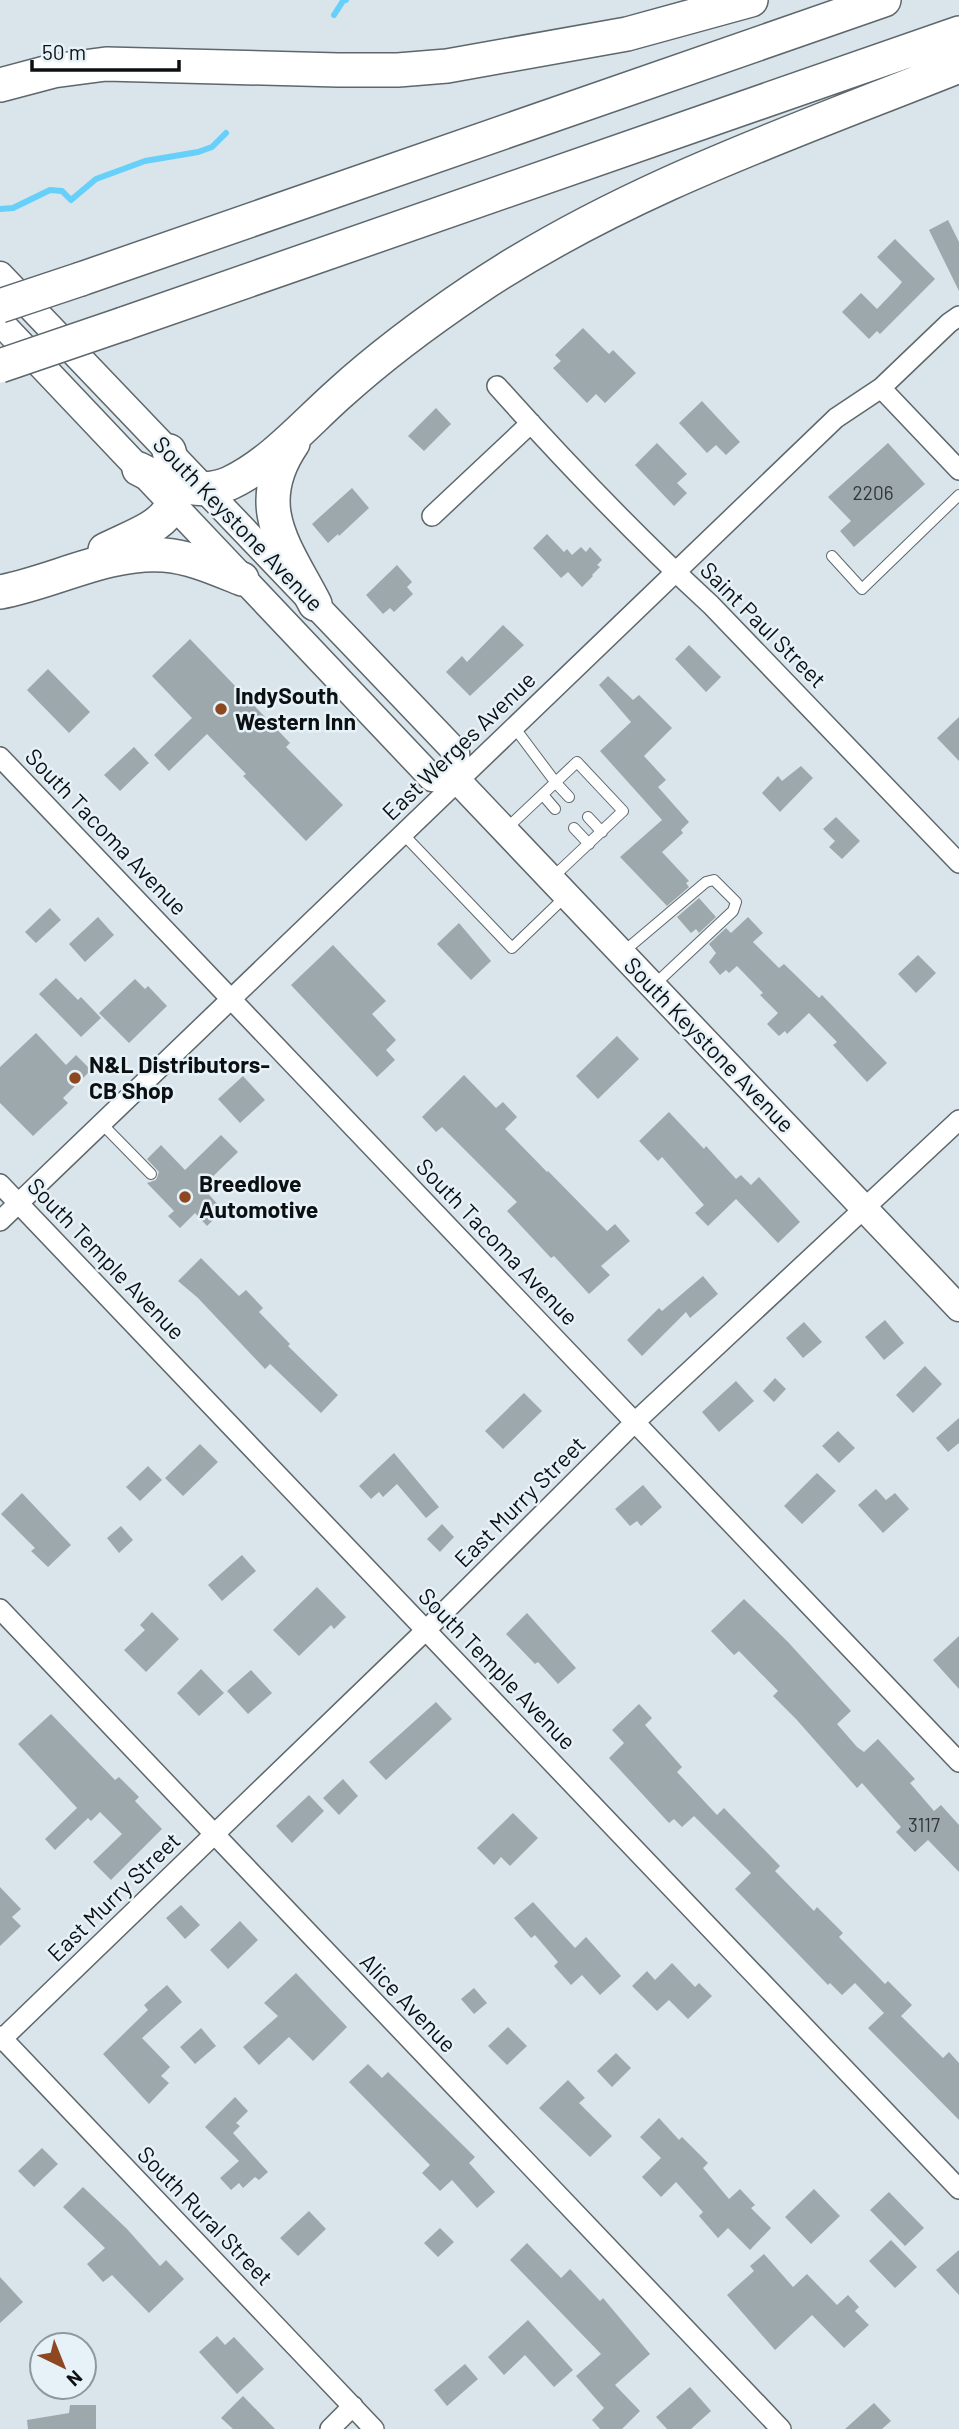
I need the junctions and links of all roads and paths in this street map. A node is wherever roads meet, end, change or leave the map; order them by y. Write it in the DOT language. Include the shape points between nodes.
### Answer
graph roads {
  1 [pos="751,0"];
  2 [pos="884,0"];
  3 [pos="959,33"];
  4 [pos="959,66"];
  5 [pos="0,85"];
  6 [pos="0,275"];
  7 [pos="0,306"];
  8 [pos="959,316"];
  9 [pos="0,322"];
  10 [pos="0,366"];
  11 [pos="497,386"];
  12 [pos="881,388"];
  13 [pos="531,424"];
  14 [pos="304,426"];
  15 [pos="169,451"];
  16 [pos="139,470"];
  17 [pos="959,470"];
  18 [pos="184,493"];
  19 [pos="959,495"];
  20 [pos="432,516"];
  21 [pos="832,556"];
  22 [pos="74,572"];
  23 [pos="675,572"];
  24 [pos="242,579"];
  25 [pos="0,592"];
  26 [pos="315,604"];
  27 [pos="514,727"];
  28 [pos="0,757"];
  29 [pos="458,781"];
  30 [pos="556,783"];
  31 [pos="542,795"];
  32 [pos="569,797"];
  33 [pos="555,809"];
  34 [pos="588,817"];
  35 [pos="574,828"];
  36 [pos="505,830"];
  37 [pos="602,832"];
  38 [pos="403,834"];
  39 [pos="589,844"];
  40 [pos="959,863"];
  41 [pos="559,887"];
  42 [pos="621,953"];
  43 [pos="653,986"];
  44 [pos="232,1000"];
  45 [pos="959,1119"];
  46 [pos="102,1124"];
  47 [pos="150,1174"];
  48 [pos="0,1184"];
  49 [pos="18,1203"];
  50 [pos="864,1208"];
  51 [pos="0,1221"];
  52 [pos="959,1308"];
  53 [pos="635,1422"];
  54 [pos="0,1609"];
  55 [pos="426,1630"];
  56 [pos="959,1762"];
  57 [pos="213,1834"];
  58 [pos="1,2039"];
  59 [pos="959,2189"];
  60 [pos="353,2406"];
  61 [pos="330,2429"];
  62 [pos="374,2429"];
  63 [pos="781,2429"];
  1 -- 5 [label="highway" via="627,34 447,66 338,70 107,64 53,71"];
  2 -- 7 [label="highway, bridge"];
  3 -- 10 [label="highway, bridge"];
  4 -- 14 [label="highway" via="669,183 565,234 400,343"];
  6 -- 15 [label="main road, South Keystone Avenue"];
  8 -- 12 [label="street, East Werges Avenue"];
  9 -- 16 [label="main road, South Keystone Avenue"];
  11 -- 13 [label="street, Saint Paul Street"];
  12 -- 17 [label="street"];
  12 -- 23 [label="street, East Werges Avenue" via="836,418"];
  13 -- 20 [label="street"];
  13 -- 23 [label="street, Saint Paul Street"];
  14 -- 18 [label="highway" via="245,475 227,485"];
  14 -- 26 [label="highway" via="276,471 272,513"];
  15 -- 18 [label="highway"];
  16 -- 18 [label="highway"];
  18 -- 22 [label="highway" via="156,526 104,550"];
  18 -- 24 [label="main road, South Keystone Avenue"];
  18 -- 26 [label="main road, South Keystone Avenue"];
  19 -- 21 [label="lane" via="862,589"];
  22 -- 24 [label="highway" via="112,560 163,555"];
  22 -- 25 [label="highway"];
  23 -- 27 [label="street, East Werges Avenue"];
  23 -- 40 [label="street, Saint Paul Street"];
  24 -- 29 [label="main road, South Keystone Avenue" via="432,778"];
  26 -- 29 [label="main road, South Keystone Avenue" via="456,752"];
  27 -- 29 [label="street, East Werges Avenue"];
  27 -- 30 [label="lane"];
  28 -- 44 [label="street, South Tacoma Avenue"];
  29 -- 36 [label="main road, South Keystone Avenue"];
  29 -- 38 [label="street, East Werges Avenue"];
  30 -- 31 [label="lane"];
  30 -- 32 [label="lane"];
  30 -- 37 [label="lane" via="577,762 623,811"];
  31 -- 33 [label="lane"];
  31 -- 36 [label="lane"];
  34 -- 37 [label="lane"];
  35 -- 39 [label="lane"];
  36 -- 41 [label="main road, South Keystone Avenue"];
  37 -- 39 [label="lane"];
  38 -- 41 [label="lane" via="512,948"];
  38 -- 44 [label="street, East Werges Avenue"];
  39 -- 41 [label="lane"];
  41 -- 42 [label="main road, South Keystone Avenue"];
  42 -- 43 [label="main road, South Keystone Avenue"];
  42 -- 43 [label="lane" via="706,882 715,880 733,898 733,911"];
  43 -- 50 [label="main road, South Keystone Avenue"];
  44 -- 46 [label="street, East Werges Avenue"];
  44 -- 53 [label="street, South Tacoma Avenue"];
  45 -- 50 [label="street, East Murry Street"];
  46 -- 47 [label="lane"];
  46 -- 49 [label="street, East Werges Avenue"];
  48 -- 49 [label="street, South Temple Avenue"];
  49 -- 51 [label="street, East Werges Avenue"];
  49 -- 55 [label="street, South Temple Avenue"];
  50 -- 52 [label="main road, South Keystone Avenue"];
  50 -- 53 [label="street, East Murry Street"];
  53 -- 55 [label="street, East Murry Street"];
  53 -- 56 [label="street, South Tacoma Avenue"];
  54 -- 57 [label="street, Alice Avenue"];
  55 -- 57 [label="street, East Murry Street"];
  55 -- 59 [label="street, South Temple Avenue"];
  57 -- 58 [label="street, East Murry Street"];
  57 -- 63 [label="street, Alice Avenue"];
  58 -- 60 [label="street, South Rural Street"];
  60 -- 61 [label="street"];
  60 -- 62 [label="street, South Rural Street"];
}
